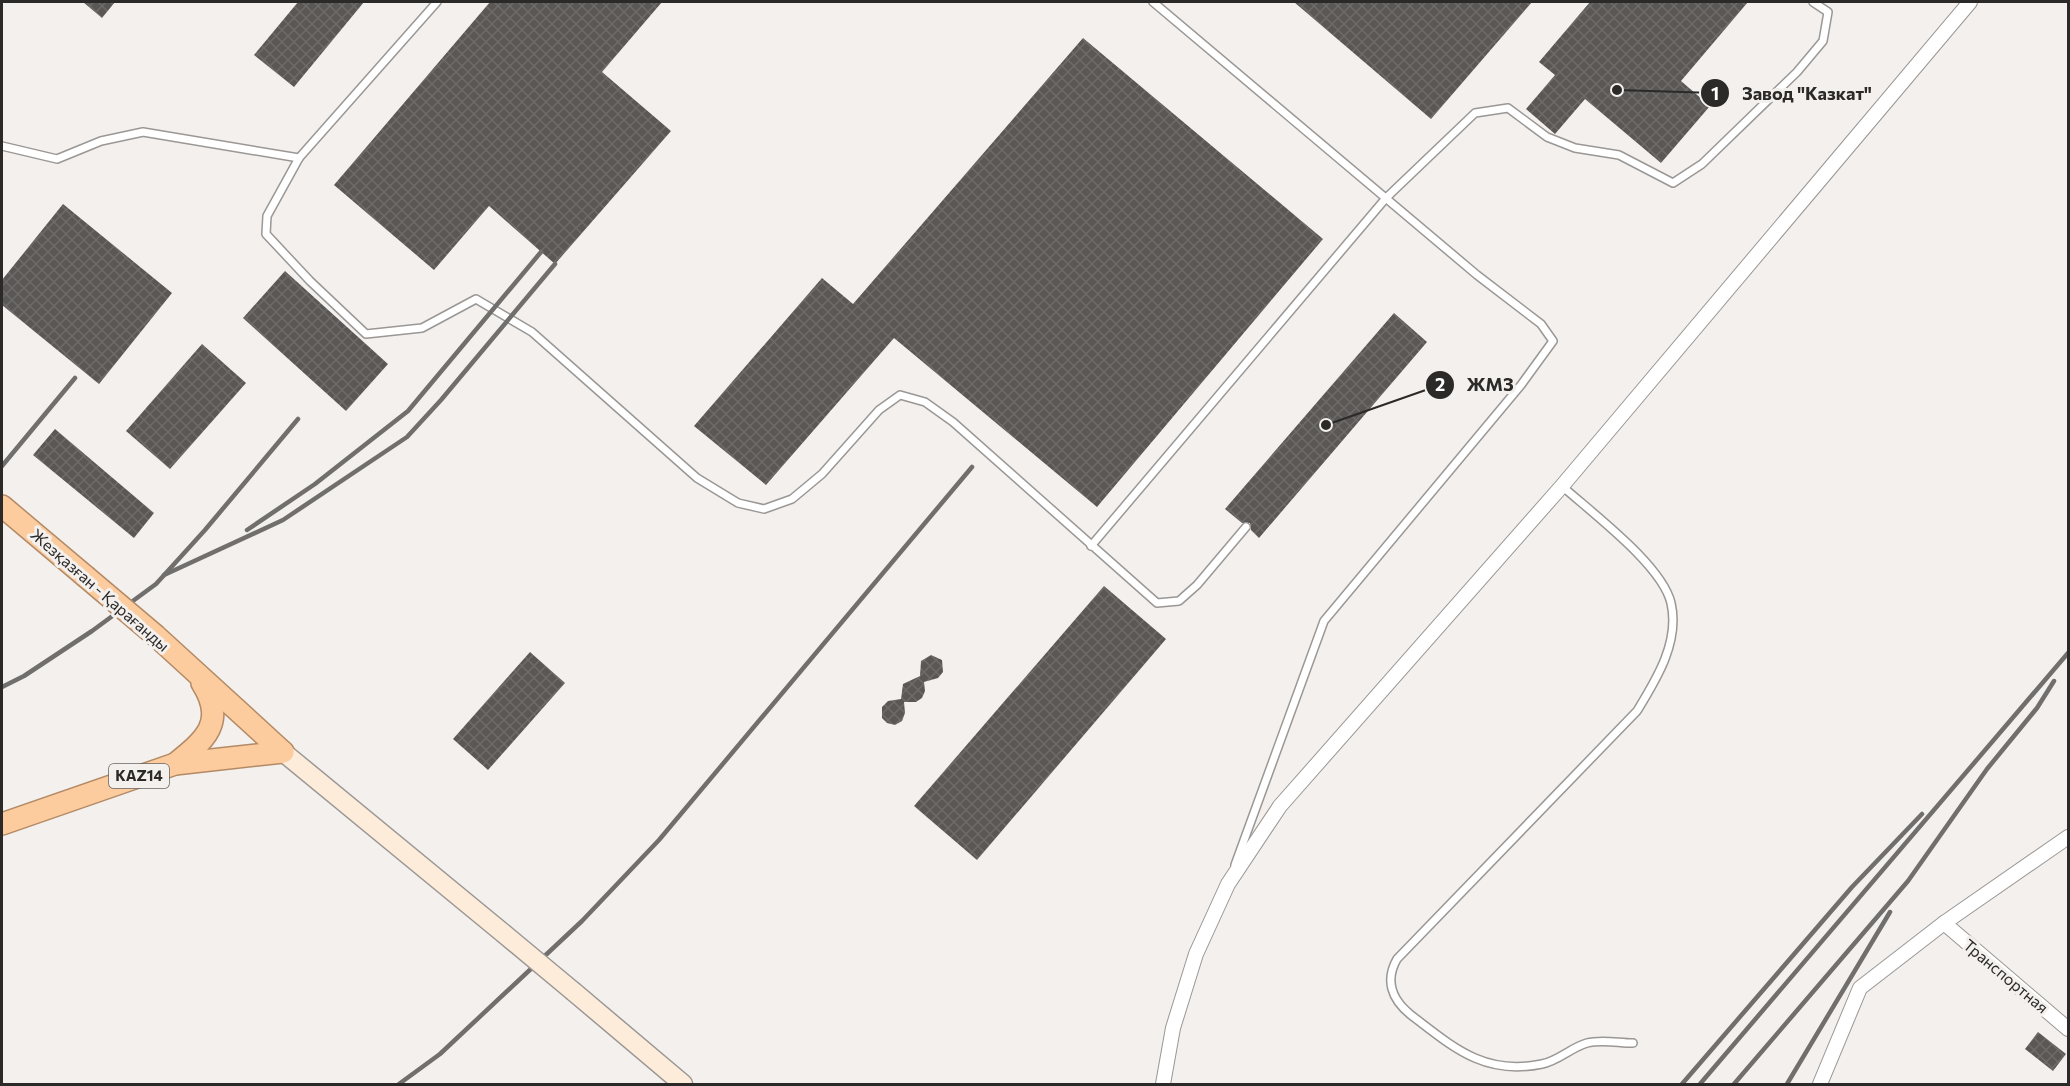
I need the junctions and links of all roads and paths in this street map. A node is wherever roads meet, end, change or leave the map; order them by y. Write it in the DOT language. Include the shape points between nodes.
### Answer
graph roads {
  1 [pos="438,2"];
  2 [pos="1153,2"];
  3 [pos="1814,2"];
  4 [pos="1970,2"];
  5 [pos="2,146"];
  6 [pos="299,158"];
  7 [pos="1386,198"];
  8 [pos="1562,486"];
  9 [pos="8,511"];
  10 [pos="1246,527"];
  11 [pos="1091,546"];
  12 [pos="197,674"];
  13 [pos="283,752"];
  14 [pos="175,764"];
  15 [pos="2,824"];
  16 [pos="2068,837"];
  17 [pos="1228,884"];
  18 [pos="1944,923"];
  19 [pos="2068,1029"];
  20 [pos="1633,1043"];
  21 [pos="683,1084"];
  22 [pos="1162,1084"];
  23 [pos="1820,1084"];
  1 -- 6 [label="lane"];
  2 -- 7 [label="lane"];
  3 -- 7 [label="lane" via="1828,12 1822,41 1797,72 1702,164 1673,183 1619,155 1575,148 1547,137 1508,108 1475,113"];
  4 -- 8 [label="street"];
  5 -- 6 [label="lane" via="57,159 101,141 143,132"];
  6 -- 11 [label="lane" via="267,216 266,234 366,334 422,328 476,299 532,332 697,478 738,503 764,508 792,499 822,474 879,410 893,400 900,396 925,402 953,422"];
  7 -- 11 [label="lane"];
  7 -- 17 [label="lane" via="1541,324 1553,341 1324,621"];
  8 -- 17 [label="street" via="1280,806"];
  8 -- 20 [label="lane" via="1643,558 1671,602 1670,639 1660,674 1637,711 1398,959 1389,982 1407,1011 1450,1046 1474,1059 1511,1067 1543,1064 1588,1043"];
  9 -- 12 [label="highway, Жезқазған - Қарағанды / KAZ14, bridge"];
  10 -- 11 [label="lane" via="1179,601 1157,603"];
  12 -- 13 [label="highway, Жезқазған - Қарағанды / KAZ14"];
  12 -- 14 [label="highway, Жезқазған - Қарағанды / KAZ14" via="212,702 210,730 199,745"];
  13 -- 14 [label="highway, Жезқазған - Қарағанды / KAZ14"];
  13 -- 21 [label="main road, bridge"];
  14 -- 15 [label="highway, Жезқазған - Қарағанды / KAZ14"];
  16 -- 18 [label="street"];
  17 -- 22 [label="street" via="1196,954 1173,1028"];
  18 -- 19 [label="street, Транспортная"];
  18 -- 23 [label="street" via="1860,988"];
}
